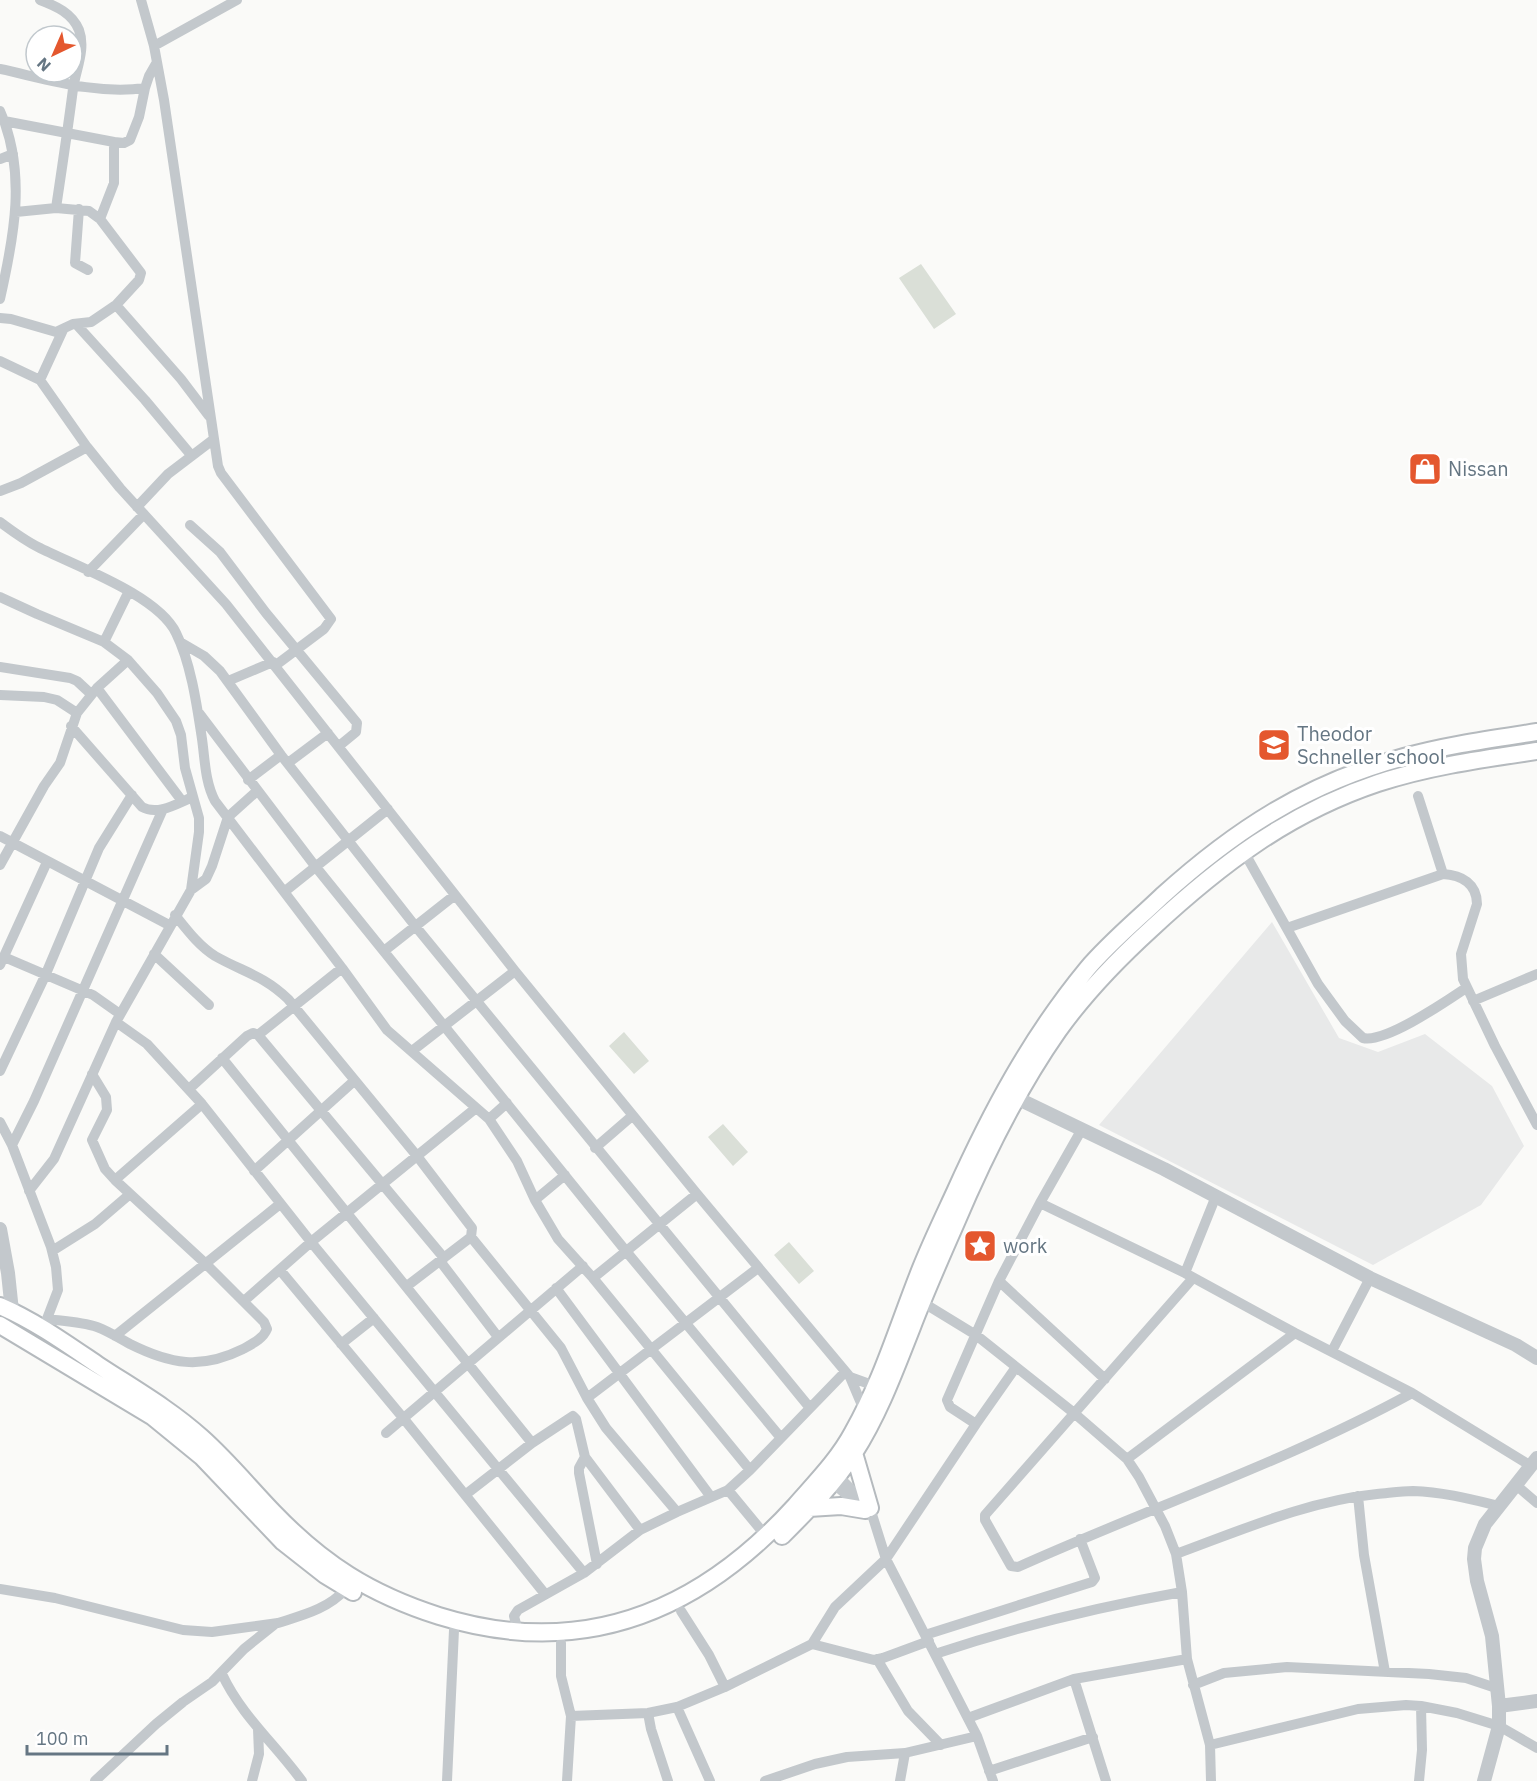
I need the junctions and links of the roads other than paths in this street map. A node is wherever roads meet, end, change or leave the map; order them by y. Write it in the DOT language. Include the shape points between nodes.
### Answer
graph roads {
  1 [pos="40,0"];
  2 [pos="141,0"];
  3 [pos="235,0"];
  4 [pos="154,46"];
  5 [pos="157,62"];
  6 [pos="0,69"];
  7 [pos="74,85"];
  8 [pos="145,88"];
  9 [pos="2,116"];
  10 [pos="67,132"];
  11 [pos="114,142"];
  12 [pos="13,154"];
  13 [pos="0,159"];
  14 [pos="56,208"];
  15 [pos="79,209"];
  16 [pos="16,212"];
  17 [pos="100,219"];
  18 [pos="4,260"];
  19 [pos="88,270"];
  20 [pos="0,299"];
  21 [pos="116,305"];
  22 [pos="0,318"];
  23 [pos="76,324"];
  24 [pos="63,330"];
  25 [pos="0,361"];
  26 [pos="40,380"];
  27 [pos="211,418"];
  28 [pos="214,439"];
  29 [pos="87,447"];
  30 [pos="191,455"];
  31 [pos="0,491"];
  32 [pos="140,511"];
  33 [pos="0,522"];
  34 [pos="190,525"];
  35 [pos="88,572"];
  36 [pos="129,591"];
  37 [pos="0,597"];
  38 [pos="104,642"];
  39 [pos="180,642"];
  40 [pos="297,650"];
  41 [pos="128,660"];
  42 [pos="274,664"];
  43 [pos="0,667"];
  44 [pos="228,681"];
  45 [pos="94,691"];
  46 [pos="0,695"];
  47 [pos="197,710"];
  48 [pos="77,713"];
  49 [pos="71,726"];
  50 [pos="1537,732"];
  51 [pos="328,733"];
  52 [pos="339,746"];
  53 [pos="1537,751"];
  54 [pos="284,759"];
  55 [pos="248,780"];
  56 [pos="257,791"];
  57 [pos="132,795"];
  58 [pos="1418,796"];
  59 [pos="193,797"];
  60 [pos="182,801"];
  61 [pos="163,809"];
  62 [pos="388,809"];
  63 [pos="228,817"];
  64 [pos="0,836"];
  65 [pos="349,839"];
  66 [pos="12,844"];
  67 [pos="1243,850"];
  68 [pos="47,862"];
  69 [pos="0,865"];
  70 [pos="315,866"];
  71 [pos="1443,874"];
  72 [pos="84,882"];
  73 [pos="191,890"];
  74 [pos="284,892"];
  75 [pos="455,895"];
  76 [pos="124,901"];
  77 [pos="172,920"];
  78 [pos="416,927"];
  79 [pos="1287,928"];
  80 [pos="384,951"];
  81 [pos="154,954"];
  82 [pos="2,961"];
  83 [pos="342,968"];
  84 [pos="1098,969"];
  85 [pos="515,971"];
  86 [pos="1537,974"];
  87 [pos="45,975"];
  88 [pos="1466,988"];
  89 [pos="83,991"];
  90 [pos="1473,1001"];
  91 [pos="477,1002"];
  92 [pos="209,1005"];
  93 [pos="294,1007"];
  94 [pos="118,1018"];
  95 [pos="445,1026"];
  96 [pos="258,1035"];
  97 [pos="412,1051"];
  98 [pos="222,1058"];
  99 [pos="0,1071"];
  100 [pos="93,1074"];
  101 [pos="354,1081"];
  102 [pos="189,1089"];
  103 [pos="1010,1096"];
  104 [pos="507,1103"];
  105 [pos="202,1104"];
  106 [pos="476,1107"];
  107 [pos="320,1110"];
  108 [pos="633,1116"];
  109 [pos="489,1119"];
  110 [pos="0,1122"];
  111 [pos="1537,1125"];
  112 [pos="1082,1129"];
  113 [pos="288,1140"];
  114 [pos="12,1145"];
  115 [pos="595,1148"];
  116 [pos="417,1156"];
  117 [pos="254,1171"];
  118 [pos="565,1175"];
  119 [pos="115,1180"];
  120 [pos="382,1184"];
  121 [pos="29,1191"];
  122 [pos="130,1194"];
  123 [pos="697,1194"];
  124 [pos="1216,1196"];
  125 [pos="535,1200"];
  126 [pos="1040,1203"];
  127 [pos="280,1204"];
  128 [pos="347,1212"];
  129 [pos="658,1224"];
  130 [pos="0,1229"];
  131 [pos="471,1237"];
  132 [pos="311,1242"];
  133 [pos="625,1250"];
  134 [pos="52,1251"];
  135 [pos="442,1259"];
  136 [pos="206,1264"];
  137 [pos="583,1266"];
  138 [pos="758,1268"];
  139 [pos="280,1270"];
  140 [pos="1189,1276"];
  141 [pos="594,1278"];
  142 [pos="1370,1278"];
  143 [pos="999,1281"];
  144 [pos="407,1286"];
  145 [pos="556,1288"];
  146 [pos="720,1298"];
  147 [pos="244,1301"];
  148 [pos="922,1302"];
  149 [pos="6,1309"];
  150 [pos="531,1309"];
  151 [pos="374,1318"];
  152 [pos="686,1323"];
  153 [pos="45,1324"];
  154 [pos="0,1325"];
  155 [pos="1295,1333"];
  156 [pos="976,1335"];
  157 [pos="115,1336"];
  158 [pos="498,1337"];
  159 [pos="341,1344"];
  160 [pos="653,1349"];
  161 [pos="1332,1351"];
  162 [pos="1537,1358"];
  163 [pos="468,1364"];
  164 [pos="1016,1367"];
  165 [pos="619,1375"];
  166 [pos="848,1375"];
  167 [pos="1105,1379"];
  168 [pos="875,1386"];
  169 [pos="436,1392"];
  170 [pos="1412,1393"];
  171 [pos="587,1398"];
  172 [pos="810,1408"];
  173 [pos="864,1410"];
  174 [pos="1074,1413"];
  175 [pos="404,1419"];
  176 [pos="976,1424"];
  177 [pos="386,1433"];
  178 [pos="781,1438"];
  179 [pos="532,1443"];
  180 [pos="854,1453"];
  181 [pos="585,1457"];
  182 [pos="1127,1459"];
  183 [pos="1534,1462"];
  184 [pos="499,1469"];
  185 [pos="750,1470"];
  186 [pos="830,1475"];
  187 [pos="1516,1485"];
  188 [pos="728,1490"];
  189 [pos="465,1495"];
  190 [pos="1358,1496"];
  191 [pos="711,1497"];
  192 [pos="1537,1503"];
  193 [pos="1499,1506"];
  194 [pos="809,1508"];
  195 [pos="1157,1510"];
  196 [pos="869,1511"];
  197 [pos="677,1512"];
  198 [pos="266,1515"];
  199 [pos="640,1530"];
  200 [pos="766,1536"];
  201 [pos="1080,1539"];
  202 [pos="1176,1554"];
  203 [pos="886,1559"];
  204 [pos="597,1564"];
  205 [pos="584,1572"];
  206 [pos="0,1589"];
  207 [pos="346,1589"];
  208 [pos="1182,1592"];
  209 [pos="545,1594"];
  210 [pos="681,1611"];
  211 [pos="278,1623"];
  212 [pos="454,1630"];
  213 [pos="518,1632"];
  214 [pos="927,1638"];
  215 [pos="561,1643"];
  216 [pos="812,1644"];
  217 [pos="935,1654"];
  218 [pos="877,1659"];
  219 [pos="1187,1659"];
  220 [pos="1385,1672"];
  221 [pos="222,1674"];
  222 [pos="1074,1679"];
  223 [pos="1193,1685"];
  224 [pos="725,1688"];
  225 [pos="1496,1688"];
  226 [pos="1537,1701"];
  227 [pos="1421,1706"];
  228 [pos="677,1707"];
  229 [pos="1499,1707"];
  230 [pos="648,1713"];
  231 [pos="571,1716"];
  232 [pos="968,1718"];
  233 [pos="1499,1726"];
  234 [pos="258,1729"];
  235 [pos="977,1736"];
  236 [pos="1093,1737"];
  237 [pos="941,1745"];
  238 [pos="1210,1745"];
  239 [pos="1537,1748"];
  240 [pos="905,1753"];
  241 [pos="991,1776"];
  242 [pos="901,1778"];
  243 [pos="95,1781"];
  244 [pos="252,1781"];
  245 [pos="302,1781"];
  246 [pos="447,1781"];
  247 [pos="567,1781"];
  248 [pos="668,1781"];
  249 [pos="710,1781"];
  250 [pos="765,1781"];
  251 [pos="913,1781"];
  252 [pos="1106,1781"];
  253 [pos="1211,1781"];
  254 [pos="1419,1781"];
  255 [pos="1484,1781"];
  1 -- 7 [label="street" via="65,12 78,28 81,50"];
  2 -- 4 [label="street"];
  3 -- 4 [label="street"];
  4 -- 5 [label="street"];
  5 -- 8 [label="street"];
  5 -- 27 [label="street"];
  6 -- 7 [label="street"];
  7 -- 8 [label="street" via="113,91"];
  7 -- 10 [label="street"];
  8 -- 11 [label="street" via="130,140"];
  9 -- 10 [label="street"];
  9 -- 12 [label="street"];
  10 -- 11 [label="street"];
  10 -- 14 [label="street"];
  11 -- 17 [label="street" via="114,183"];
  12 -- 13 [label="street"];
  12 -- 16 [label="street"];
  14 -- 15 [label="street"];
  14 -- 16 [label="street"];
  15 -- 17 [label="street"];
  15 -- 19 [label="street" via="75,263"];
  16 -- 18 [label="street"];
  17 -- 21 [label="street" via="141,273"];
  18 -- 20 [label="street"];
  21 -- 23 [label="street" via="91,322"];
  21 -- 27 [label="street"];
  22 -- 24 [label="street" via="53,332"];
  23 -- 24 [label="street"];
  23 -- 30 [label="street"];
  24 -- 26 [label="street"];
  25 -- 26 [label="street"];
  26 -- 29 [label="street"];
  27 -- 28 [label="street"];
  28 -- 30 [label="street"];
  28 -- 40 [label="street" via="221,473 331,619"];
  29 -- 31 [label="street"];
  29 -- 32 [label="street"];
  30 -- 32 [label="street" via="161,480"];
  32 -- 35 [label="street"];
  32 -- 42 [label="street" via="226,604"];
  33 -- 35 [label="street" via="35,546"];
  34 -- 40 [label="street" via="220,552"];
  35 -- 36 [label="street"];
  36 -- 38 [label="street"];
  36 -- 39 [label="street" via="163,616"];
  37 -- 38 [label="street"];
  38 -- 41 [label="street"];
  39 -- 44 [label="street" via="211,661"];
  39 -- 47 [label="street"];
  40 -- 42 [label="street"];
  40 -- 52 [label="street" via="357,723 356,732"];
  41 -- 45 [label="street"];
  41 -- 59 [label="street" via="176,721"];
  42 -- 44 [label="street"];
  42 -- 51 [label="street"];
  43 -- 45 [label="street" via="70,678"];
  44 -- 54 [label="street"];
  45 -- 48 [label="street"];
  45 -- 60 [label="street"];
  46 -- 48 [label="street" via="57,700"];
  47 -- 55 [label="street"];
  47 -- 63 [label="street" via="208,785"];
  48 -- 49 [label="street"];
  49 -- 57 [label="street"];
  49 -- 66 [label="street" via="60,763"];
  50 -- 84 [label="main road" via="1405,756 1294,800 1251,825 1195,866"];
  51 -- 52 [label="street"];
  51 -- 54 [label="street"];
  52 -- 62 [label="street"];
  53 -- 67 [label="main road" via="1451,764 1378,783 1308,812"];
  54 -- 55 [label="street"];
  54 -- 65 [label="street"];
  55 -- 56 [label="street"];
  56 -- 63 [label="street"];
  56 -- 70 [label="street"];
  57 -- 61 [label="street" via="147,810"];
  57 -- 72 [label="street" via="99,848"];
  58 -- 71 [label="street"];
  59 -- 60 [label="street"];
  59 -- 73 [label="street" via="199,832"];
  60 -- 61 [label="street"];
  61 -- 76 [label="street"];
  62 -- 65 [label="street"];
  62 -- 75 [label="street"];
  63 -- 73 [label="street" via="206,879"];
  63 -- 74 [label="street"];
  64 -- 66 [label="street"];
  65 -- 70 [label="street"];
  65 -- 78 [label="street"];
  66 -- 68 [label="street"];
  66 -- 69 [label="street"];
  67 -- 79 [label="street"];
  67 -- 84 [label="main road"];
  68 -- 72 [label="street"];
  68 -- 82 [label="street"];
  70 -- 74 [label="street"];
  70 -- 80 [label="street"];
  71 -- 79 [label="street"];
  71 -- 88 [label="street" via="1462,877 1477,897 1476,912 1461,954"];
  72 -- 76 [label="street"];
  72 -- 87 [label="street"];
  73 -- 77 [label="street"];
  74 -- 83 [label="street"];
  75 -- 78 [label="street"];
  75 -- 85 [label="street"];
  76 -- 77 [label="street"];
  76 -- 89 [label="street"];
  77 -- 81 [label="street"];
  77 -- 93 [label="street" via="214,955 272,984"];
  78 -- 80 [label="street"];
  78 -- 91 [label="street"];
  79 -- 88 [label="street" via="1328,1000 1363,1038 1375,1039 1415,1020"];
  80 -- 95 [label="street"];
  81 -- 92 [label="street"];
  81 -- 94 [label="street"];
  82 -- 87 [label="street"];
  83 -- 93 [label="street"];
  83 -- 97 [label="street" via="387,1030"];
  84 -- 103 [label="main road" via="1046,1023"];
  85 -- 91 [label="street"];
  85 -- 108 [label="street"];
  86 -- 90 [label="street"];
  87 -- 89 [label="street"];
  87 -- 99 [label="street"];
  88 -- 90 [label="street"];
  89 -- 94 [label="street" via="99,998"];
  89 -- 114 [label="street"];
  90 -- 111 [label="street"];
  91 -- 95 [label="street"];
  91 -- 115 [label="street"];
  93 -- 96 [label="street"];
  93 -- 101 [label="street"];
  94 -- 100 [label="street"];
  94 -- 102 [label="street"];
  95 -- 97 [label="street"];
  95 -- 104 [label="street"];
  96 -- 98 [label="street" via="250,1034"];
  96 -- 107 [label="street"];
  97 -- 106 [label="street"];
  98 -- 102 [label="street"];
  98 -- 113 [label="street"];
  100 -- 119 [label="street" via="106,1097 107,1110 92,1140"];
  100 -- 121 [label="street" via="54,1159"];
  101 -- 107 [label="street"];
  101 -- 116 [label="street"];
  102 -- 105 [label="street"];
  103 -- 112 [label="street"];
  103 -- 148 [label="main road"];
  103 -- 168 [label="main road" via="976,1145 923,1261"];
  104 -- 109 [label="street"];
  104 -- 118 [label="street"];
  105 -- 117 [label="street"];
  105 -- 119 [label="street"];
  106 -- 109 [label="street"];
  106 -- 116 [label="street"];
  107 -- 113 [label="street"];
  107 -- 120 [label="street"];
  108 -- 115 [label="street"];
  108 -- 123 [label="street"];
  109 -- 125 [label="street" via="517,1161"];
  110 -- 114 [label="street"];
  112 -- 124 [label="street"];
  112 -- 126 [label="street"];
  113 -- 117 [label="street"];
  113 -- 128 [label="street"];
  114 -- 121 [label="street"];
  115 -- 129 [label="street"];
  116 -- 120 [label="street"];
  116 -- 131 [label="street" via="472,1228"];
  117 -- 127 [label="street"];
  118 -- 125 [label="street"];
  118 -- 133 [label="street"];
  119 -- 122 [label="street"];
  120 -- 128 [label="street"];
  120 -- 135 [label="street"];
  121 -- 134 [label="street"];
  122 -- 134 [label="street" via="95,1224"];
  122 -- 136 [label="street"];
  123 -- 129 [label="street"];
  123 -- 138 [label="street"];
  124 -- 140 [label="street"];
  124 -- 142 [label="street"];
  125 -- 137 [label="street" via="558,1239"];
  126 -- 140 [label="street"];
  126 -- 143 [label="street"];
  127 -- 132 [label="street"];
  127 -- 136 [label="street"];
  128 -- 132 [label="street"];
  128 -- 144 [label="street"];
  129 -- 133 [label="street"];
  129 -- 146 [label="street"];
  130 -- 149 [label="street" via="9,1273"];
  131 -- 135 [label="street"];
  131 -- 150 [label="street"];
  132 -- 139 [label="street"];
  132 -- 151 [label="street"];
  133 -- 141 [label="street"];
  133 -- 152 [label="street"];
  134 -- 153 [label="street" via="58,1290"];
  135 -- 144 [label="street"];
  135 -- 158 [label="street"];
  136 -- 147 [label="street"];
  136 -- 157 [label="street"];
  137 -- 141 [label="street"];
  137 -- 145 [label="street"];
  138 -- 146 [label="street"];
  138 -- 166 [label="street"];
  139 -- 147 [label="street"];
  139 -- 159 [label="street"];
  140 -- 155 [label="street"];
  140 -- 167 [label="street"];
  141 -- 160 [label="street"];
  142 -- 161 [label="street"];
  142 -- 162 [label="street"];
  143 -- 156 [label="street"];
  143 -- 167 [label="street"];
  144 -- 163 [label="street"];
  145 -- 150 [label="street"];
  145 -- 165 [label="street"];
  146 -- 152 [label="street"];
  146 -- 172 [label="street"];
  147 -- 157 [label="street" via="264,1322 266,1332 253,1343 218,1359 184,1364"];
  148 -- 156 [label="street"];
  148 -- 180 [label="main road" via="879,1407"];
  149 -- 153 [label="main road"];
  150 -- 158 [label="street"];
  150 -- 171 [label="street" via="561,1348"];
  151 -- 159 [label="street"];
  151 -- 169 [label="street"];
  152 -- 160 [label="street"];
  152 -- 178 [label="street"];
  153 -- 157 [label="street" via="92,1325"];
  153 -- 198 [label="main road" via="180,1420 226,1461"];
  154 -- 198 [label="main road" via="153,1417"];
  155 -- 161 [label="street"];
  155 -- 182 [label="street"];
  156 -- 164 [label="street"];
  156 -- 176 [label="street" via="947,1402"];
  158 -- 163 [label="street"];
  159 -- 175 [label="street"];
  160 -- 165 [label="street"];
  160 -- 185 [label="street"];
  161 -- 170 [label="street"];
  163 -- 169 [label="street"];
  163 -- 179 [label="street"];
  164 -- 174 [label="street"];
  164 -- 176 [label="street"];
  165 -- 171 [label="street"];
  165 -- 191 [label="street"];
  166 -- 168 [label="street"];
  166 -- 172 [label="street"];
  166 -- 173 [label="street"];
  167 -- 174 [label="street"];
  168 -- 173 [label="main road"];
  169 -- 175 [label="street"];
  169 -- 184 [label="street"];
  170 -- 183 [label="street"];
  170 -- 195 [label="street" via="1345,1428"];
  171 -- 197 [label="street" via="606,1428"];
  172 -- 178 [label="street"];
  173 -- 186 [label="main road"];
  174 -- 182 [label="street"];
  174 -- 201 [label="street" via="984,1518 1013,1568"];
  175 -- 177 [label="street"];
  175 -- 189 [label="street"];
  176 -- 203 [label="street"];
  178 -- 185 [label="street"];
  179 -- 181 [label="street" via="573,1416"];
  179 -- 184 [label="street"];
  180 -- 186 [label="main road"];
  180 -- 196 [label="main road"];
  181 -- 199 [label="street"];
  181 -- 204 [label="street" via="579,1473"];
  182 -- 195 [label="street"];
  183 -- 187 [label="street"];
  184 -- 189 [label="street"];
  184 -- 205 [label="street"];
  185 -- 188 [label="street"];
  186 -- 194 [label="main road"];
  186 -- 196 [label="street"];
  186 -- 200 [label="main road"];
  187 -- 192 [label="street"];
  187 -- 193 [label="street"];
  188 -- 191 [label="street"];
  188 -- 200 [label="street"];
  189 -- 209 [label="street"];
  190 -- 193 [label="street" via="1411,1491"];
  190 -- 202 [label="street" via="1275,1517"];
  190 -- 220 [label="street" via="1364,1555"];
  191 -- 197 [label="street"];
  193 -- 225 [label="street" via="1481,1532 1474,1559 1492,1636"];
  194 -- 196 [label="main road" via="841,1506"];
  194 -- 210 [label="main road" via="724,1585"];
  195 -- 201 [label="street"];
  195 -- 202 [label="street"];
  196 -- 203 [label="street"];
  197 -- 199 [label="street"];
  198 -- 207 [label="main road" via="304,1559"];
  198 -- 213 [label="main road" via="360,1584 437,1615"];
  199 -- 204 [label="street"];
  200 -- 213 [label="main road" via="724,1571 661,1608 616,1623 564,1632"];
  201 -- 214 [label="street" via="1095,1578 1092,1582"];
  202 -- 208 [label="street"];
  203 -- 214 [label="street"];
  203 -- 216 [label="street" via="835,1607"];
  204 -- 205 [label="street"];
  205 -- 209 [label="street"];
  206 -- 211 [label="street" via="56,1598 196,1632"];
  207 -- 211 [label="street" via="322,1608"];
  207 -- 212 [label="main road"];
  208 -- 217 [label="street" via="1098,1608"];
  208 -- 219 [label="street"];
  209 -- 213 [label="street" via="515,1613"];
  210 -- 215 [label="main road" via="642,1627"];
  210 -- 224 [label="street"];
  211 -- 221 [label="street" via="244,1649"];
  212 -- 215 [label="main road" via="524,1642"];
  212 -- 246 [label="street"];
  214 -- 217 [label="street"];
  214 -- 218 [label="street"];
  215 -- 231 [label="street" via="561,1676"];
  216 -- 218 [label="street"];
  216 -- 224 [label="street"];
  217 -- 232 [label="street"];
  218 -- 237 [label="street" via="908,1712"];
  219 -- 222 [label="street"];
  219 -- 223 [label="street"];
  220 -- 223 [label="street" via="1270,1668 1224,1674"];
  220 -- 225 [label="street" via="1466,1678"];
  221 -- 234 [label="street"];
  221 -- 243 [label="street" via="156,1724"];
  222 -- 232 [label="street"];
  222 -- 236 [label="street"];
  223 -- 238 [label="street"];
  224 -- 228 [label="street"];
  225 -- 229 [label="street"];
  226 -- 229 [label="street"];
  227 -- 233 [label="street"];
  227 -- 238 [label="street" via="1358,1709"];
  227 -- 254 [label="street"];
  228 -- 230 [label="street"];
  228 -- 249 [label="street"];
  229 -- 233 [label="street"];
  230 -- 231 [label="street"];
  230 -- 248 [label="street"];
  231 -- 247 [label="street"];
  232 -- 235 [label="street"];
  233 -- 239 [label="street"];
  233 -- 255 [label="street"];
  234 -- 244 [label="street" via="259,1754"];
  234 -- 245 [label="street"];
  235 -- 237 [label="street"];
  235 -- 241 [label="street"];
  236 -- 241 [label="street"];
  236 -- 252 [label="street"];
  237 -- 240 [label="street"];
  238 -- 253 [label="street"];
  240 -- 242 [label="street"];
  240 -- 250 [label="street" via="847,1757"];
  242 -- 251 [label="street"];
}
